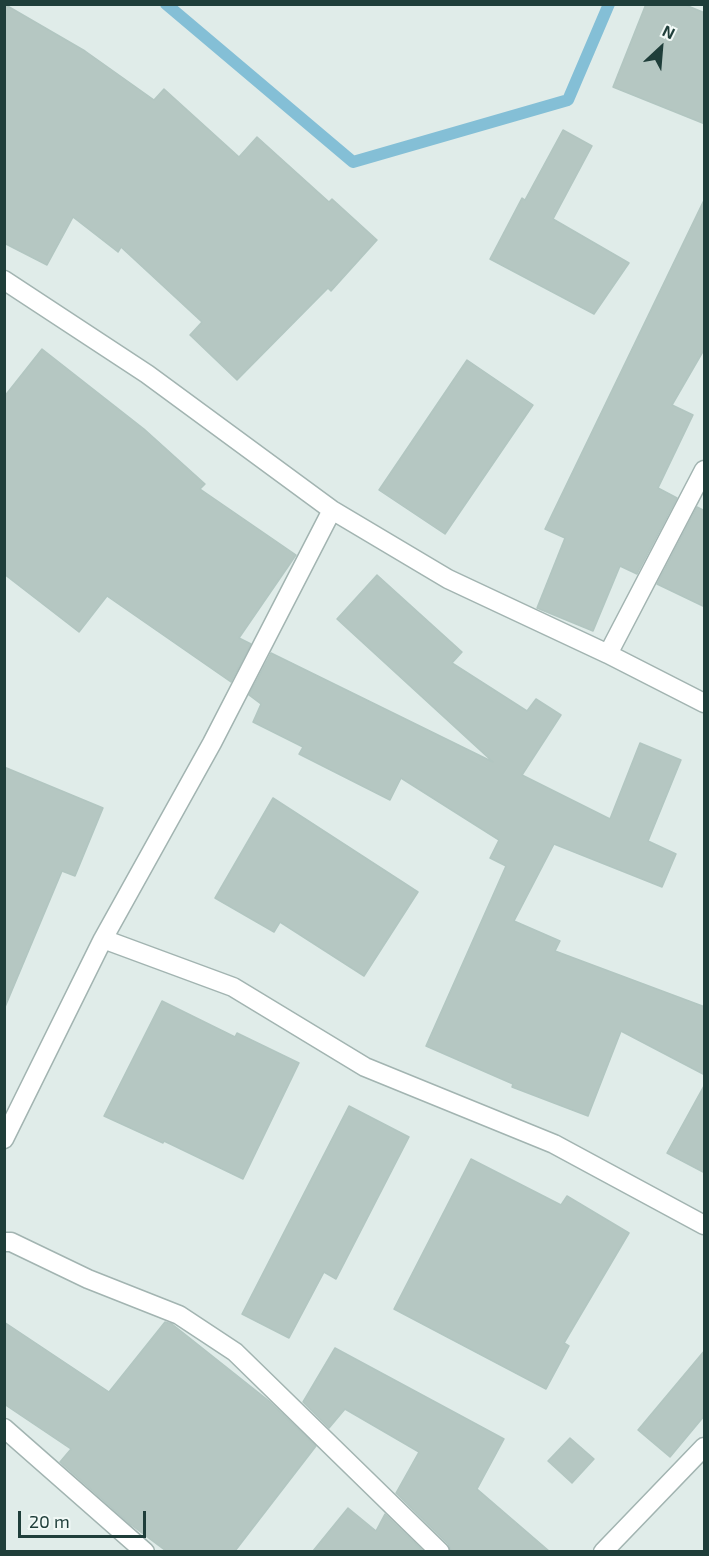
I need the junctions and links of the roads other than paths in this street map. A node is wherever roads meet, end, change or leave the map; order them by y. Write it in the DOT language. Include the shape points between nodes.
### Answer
graph roads {
  1 [pos="4,280"];
  2 [pos="705,470"];
  3 [pos="332,510"];
  4 [pos="608,654"];
  5 [pos="705,703"];
  6 [pos="103,939"];
  7 [pos="4,1139"];
  8 [pos="705,1225"];
  9 [pos="4,1242"];
  10 [pos="4,1428"];
  11 [pos="705,1447"];
  12 [pos="423,1545"];
  13 [pos="145,1551"];
  14 [pos="440,1551"];
  15 [pos="603,1551"];
  1 -- 3 [label="street" via="147,374"];
  2 -- 4 [label="street"];
  3 -- 4 [label="street" via="447,579"];
  3 -- 6 [label="street" via="212,743"];
  4 -- 5 [label="street"];
  6 -- 7 [label="street"];
  6 -- 8 [label="street" via="233,987 365,1066 554,1144"];
  9 -- 12 [label="street" via="179,1315 235,1352"];
  10 -- 13 [label="street"];
  11 -- 15 [label="street"];
  12 -- 14 [label="street"];
}
